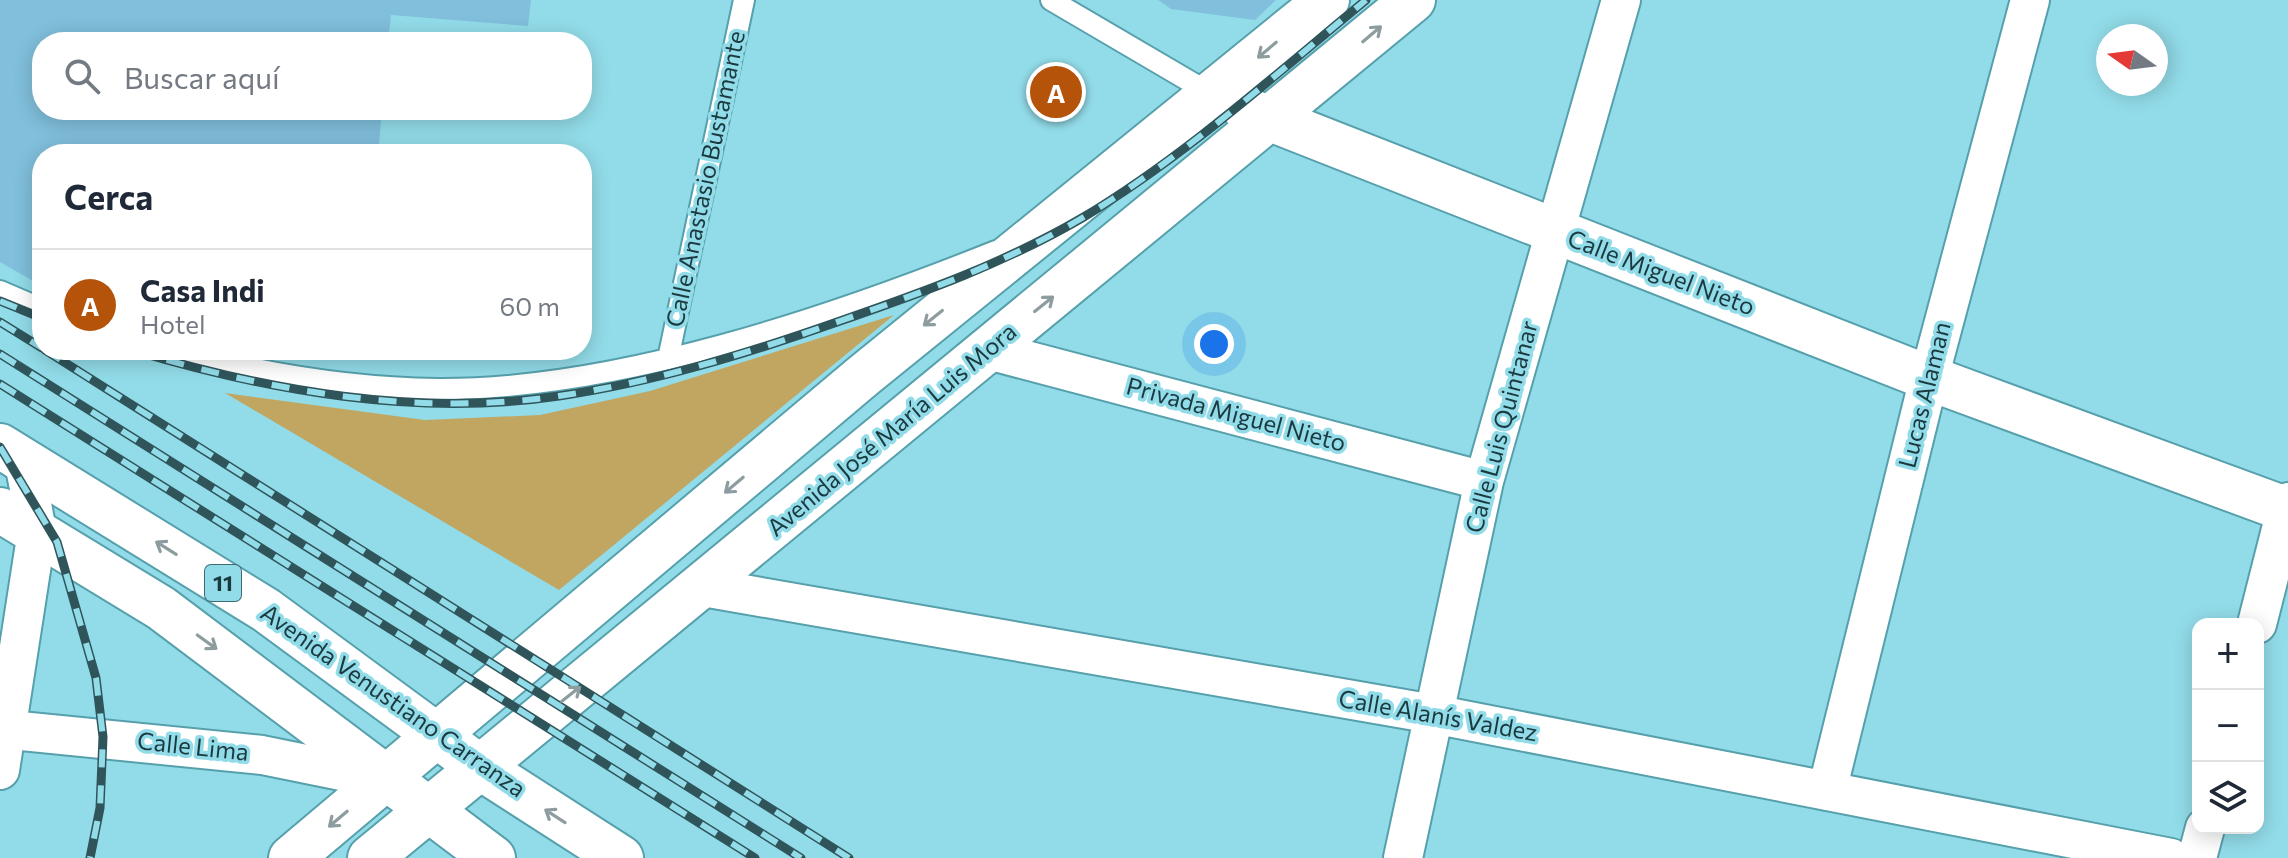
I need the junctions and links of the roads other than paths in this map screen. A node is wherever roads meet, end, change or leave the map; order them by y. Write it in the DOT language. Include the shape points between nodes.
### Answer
graph roads {
  1 [pos="744,0"];
  2 [pos="1051,0"];
  3 [pos="1327,0"];
  4 [pos="1413,0"];
  5 [pos="1621,0"];
  6 [pos="2030,0"];
  7 [pos="1214,95"];
  8 [pos="1269,120"];
  9 [pos="1556,232"];
  10 [pos="1037,234"];
  11 [pos="0,291"];
  12 [pos="32,305"];
  13 [pos="988,350"];
  14 [pos="668,359"];
  15 [pos="216,360"];
  16 [pos="1929,378"];
  17 [pos="12,454"];
  18 [pos="1484,481"];
  19 [pos="2287,507"];
  20 [pos="18,521"];
  21 [pos="703,587"];
  22 [pos="2259,618"];
  23 [pos="1433,714"];
  24 [pos="4,729"];
  25 [pos="438,734"];
  26 [pos="481,768"];
  27 [pos="0,770"];
  28 [pos="385,780"];
  29 [pos="1827,791"];
  30 [pos="427,811"];
  31 [pos="2203,834"];
  32 [pos="291,858"];
  33 [pos="370,858"];
  34 [pos="493,858"];
  35 [pos="621,858"];
  36 [pos="1403,858"];
  37 [pos="2171,858"];
  38 [pos="2197,858"];
  1 -- 14 [label="lane, Calle Anastasio Bustamante"];
  2 -- 7 [label="lane, Calle Miguel Nieto"];
  3 -- 7 [label="street, one-way"];
  8 -- 4 [label="street, Avenida José María Luis Mora, one-way"];
  5 -- 9 [label="street, Calle Luis Quintanar"];
  6 -- 16 [label="street, Lucas Alaman"];
  7 -- 8 [label="street, Calle Miguel Nieto"];
  7 -- 10 [label="street"];
  8 -- 9 [label="street, Calle Miguel Nieto"];
  13 -- 8 [label="street, Avenida José María Luis Mora, one-way"];
  9 -- 16 [label="street, Calle Miguel Nieto"];
  9 -- 18 [label="street, Calle Luis Quintanar"];
  10 -- 14 [label="lane" via="872,298"];
  10 -- 25 [label="street, one-way"];
  11 -- 12 [label="lane"];
  13 -- 18 [label="street, Privada Miguel Nieto"];
  13 -- 21 [label="street, Avenida José María Luis Mora"];
  14 -- 15 [label="lane" via="509,385 439,389 278,375"];
  16 -- 19 [label="street, Calle Miguel Nieto"];
  16 -- 29 [label="street, Lucas Alaman"];
  17 -- 20 [label="street"];
  25 -- 17 [label="street, Avenida Venustiano Carranza / 11, one-way" via="266,610"];
  18 -- 23 [label="street, Calle Luis Quintanar"];
  19 -- 22 [label="street"];
  20 -- 24 [label="street"];
  20 -- 28 [label="street, 11, one-way" via="161,608"];
  21 -- 23 [label="street, Calle Alanís Valdez"];
  26 -- 21 [label="street, Avenida José María Luis Mora, one-way"];
  23 -- 29 [label="street, Calle Alanís Valdez"];
  23 -- 36 [label="street, Calle Luis Quintanar"];
  24 -- 27 [label="street"];
  24 -- 28 [label="street, Calle Lima" via="262,755"];
  25 -- 26 [label="street, Avenida Venustiano Carranza / 11"];
  25 -- 28 [label="street"];
  26 -- 30 [label="street, Avenida José María Luis Mora"];
  35 -- 26 [label="street, Avenida Venustiano Carranza / 11, one-way"];
  28 -- 30 [label="street, 11"];
  28 -- 32 [label="street, one-way"];
  29 -- 37 [label="street, Calle Alanís Valdez"];
  30 -- 33 [label="street, Avenida José María Luis Mora"];
  30 -- 34 [label="street, 11"];
  31 -- 38 [label="street"];
}
